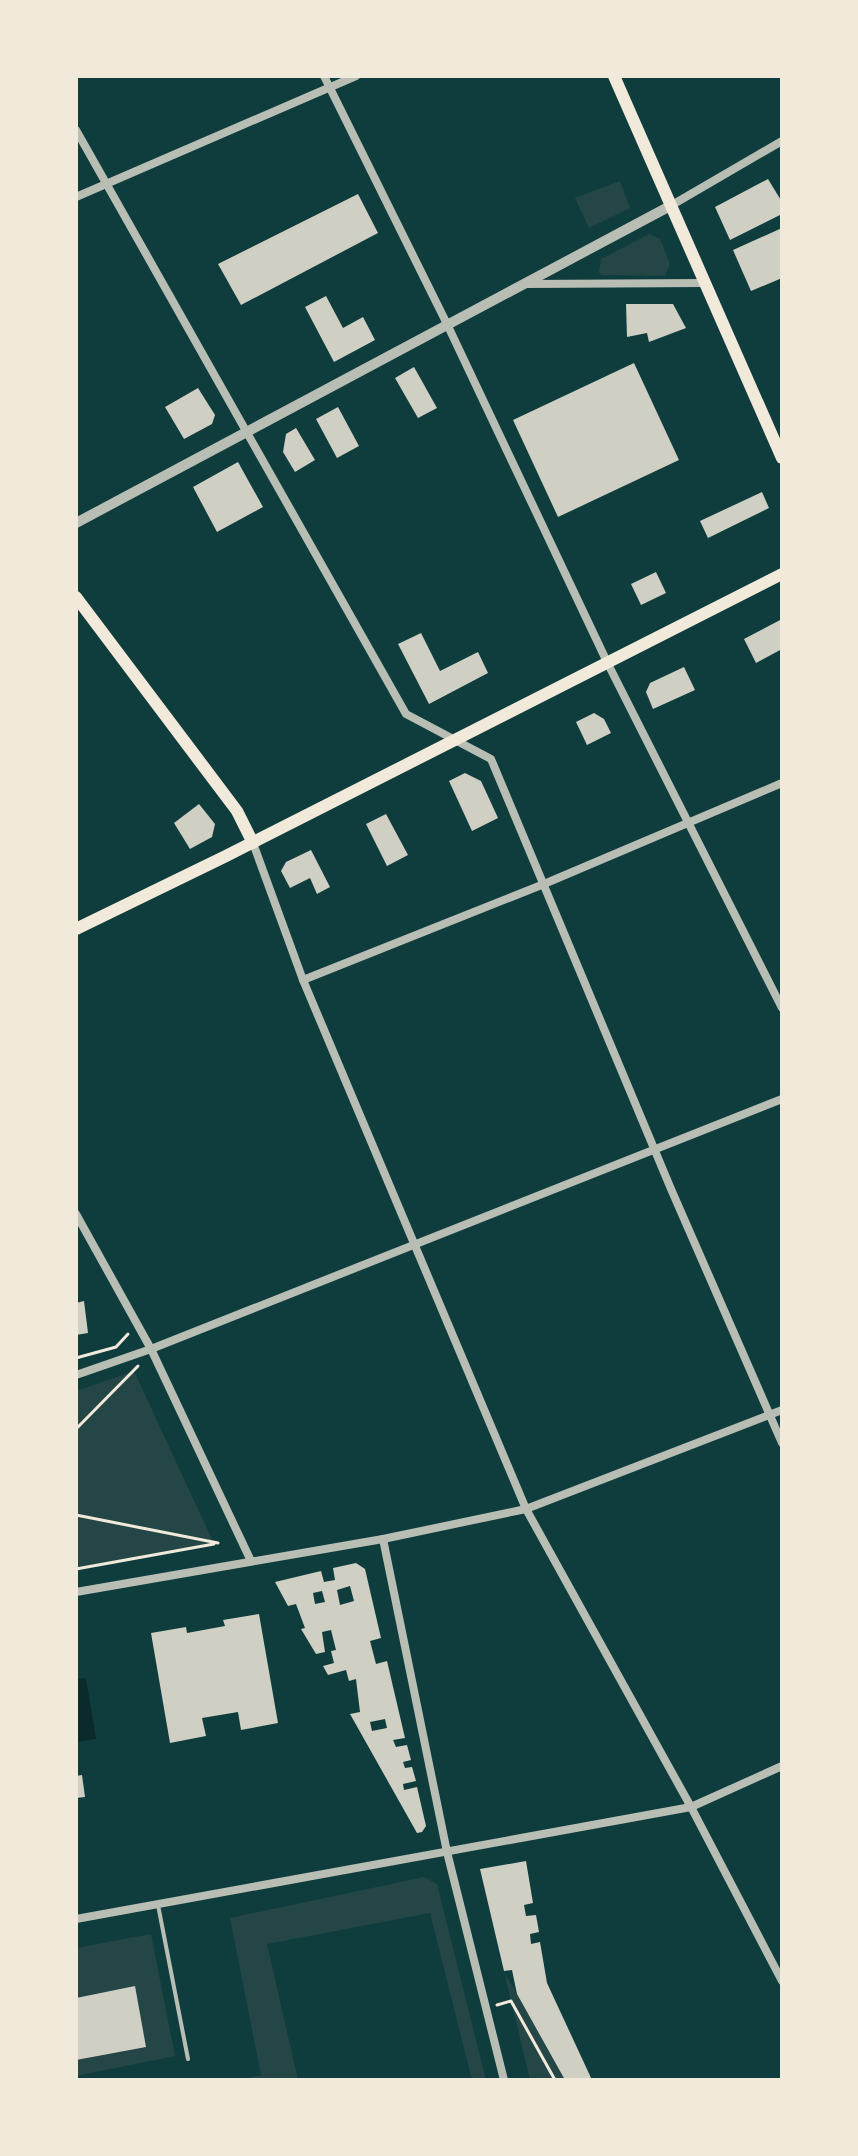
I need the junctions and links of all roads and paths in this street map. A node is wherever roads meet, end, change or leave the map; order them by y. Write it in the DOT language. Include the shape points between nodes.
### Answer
graph roads {
  1 [pos="324,76"];
  2 [pos="356,76"];
  3 [pos="614,76"];
  4 [pos="329,88"];
  5 [pos="76,130"];
  6 [pos="782,141"];
  7 [pos="106,184"];
  8 [pos="76,197"];
  9 [pos="672,205"];
  10 [pos="706,283"];
  11 [pos="526,284"];
  12 [pos="447,324"];
  13 [pos="246,431"];
  14 [pos="782,458"];
  15 [pos="76,523"];
  16 [pos="782,574"];
  17 [pos="76,597"];
  18 [pos="608,664"];
  19 [pos="456,740"];
  20 [pos="782,783"];
  21 [pos="686,822"];
  22 [pos="253,843"];
  23 [pos="544,884"];
  24 [pos="76,929"];
  25 [pos="303,980"];
  26 [pos="782,1008"];
  27 [pos="782,1099"];
  28 [pos="656,1150"];
  29 [pos="76,1214"];
  30 [pos="416,1243"];
  31 [pos="128,1334"];
  32 [pos="151,1349"];
  33 [pos="76,1358"];
  34 [pos="128,1367"];
  35 [pos="76,1375"];
  36 [pos="782,1410"];
  37 [pos="769,1415"];
  38 [pos="76,1429"];
  39 [pos="782,1443"];
  40 [pos="526,1509"];
  41 [pos="76,1515"];
  42 [pos="383,1539"];
  43 [pos="251,1561"];
  44 [pos="76,1569"];
  45 [pos="76,1592"];
  46 [pos="782,1766"];
  47 [pos="691,1807"];
  48 [pos="447,1852"];
  49 [pos="158,1905"];
  50 [pos="76,1919"];
  51 [pos="782,1981"];
  52 [pos="486,2009"];
  53 [pos="188,2059"];
  54 [pos="504,2080"];
  55 [pos="555,2080"];
  1 -- 4 [label="street"];
  2 -- 4 [label="street"];
  3 -- 9 [label="main road"];
  4 -- 7 [label="street"];
  4 -- 12 [label="street"];
  5 -- 7 [label="street"];
  6 -- 9 [label="street"];
  7 -- 8 [label="street"];
  7 -- 13 [label="street"];
  9 -- 10 [label="main road"];
  9 -- 11 [label="street"];
  10 -- 11 [label="street"];
  10 -- 14 [label="main road"];
  11 -- 12 [label="street"];
  12 -- 13 [label="street"];
  12 -- 18 [label="street"];
  13 -- 15 [label="street"];
  13 -- 19 [label="street" via="406,714"];
  16 -- 18 [label="main road"];
  17 -- 22 [label="main road" via="237,811"];
  18 -- 19 [label="main road"];
  18 -- 21 [label="street"];
  19 -- 22 [label="main road"];
  19 -- 23 [label="street" via="491,759"];
  20 -- 21 [label="street"];
  21 -- 23 [label="street"];
  21 -- 26 [label="street"];
  22 -- 24 [label="main road"];
  22 -- 25 [label="street"];
  23 -- 25 [label="street"];
  23 -- 28 [label="street"];
  25 -- 30 [label="street"];
  27 -- 28 [label="street"];
  28 -- 30 [label="street"];
  28 -- 37 [label="street"];
  29 -- 32 [label="street"];
  30 -- 32 [label="street"];
  30 -- 40 [label="street"];
  31 -- 33 [label="path" via="116,1347"];
  32 -- 35 [label="street"];
  32 -- 43 [label="street"];
  34 -- 38 [label="path" via="141,1363"];
  36 -- 37 [label="street"];
  37 -- 39 [label="street"];
  37 -- 40 [label="street"];
  40 -- 42 [label="street"];
  40 -- 47 [label="street"];
  41 -- 44 [label="path" via="218,1543"];
  42 -- 43 [label="street"];
  42 -- 48 [label="street"];
  43 -- 45 [label="street"];
  46 -- 47 [label="street"];
  47 -- 48 [label="street"];
  47 -- 51 [label="street"];
  48 -- 49 [label="street"];
  48 -- 52 [label="street"];
  49 -- 50 [label="street"];
  49 -- 53 [label="lane"];
  52 -- 54 [label="street"];
  52 -- 55 [label="path" via="511,2001"];
}
